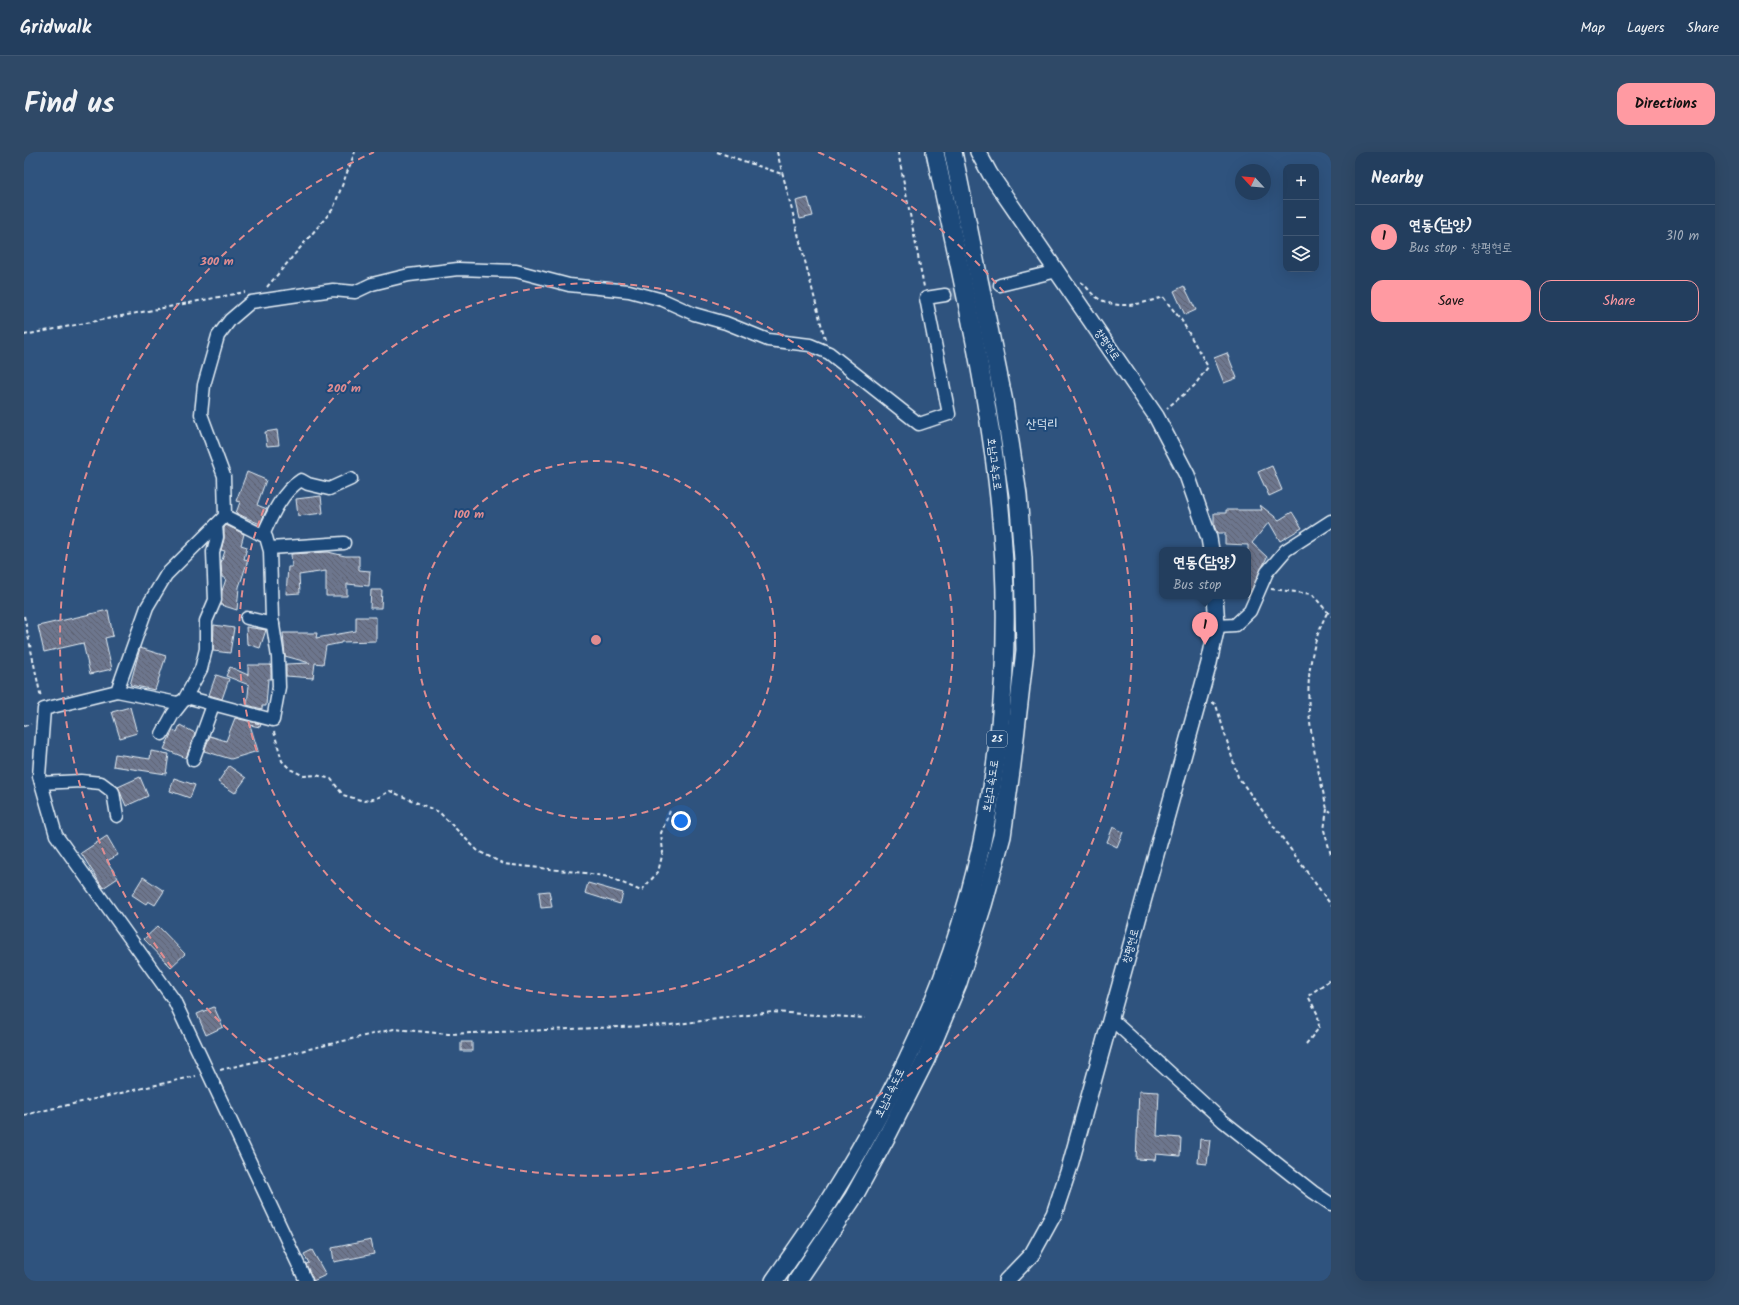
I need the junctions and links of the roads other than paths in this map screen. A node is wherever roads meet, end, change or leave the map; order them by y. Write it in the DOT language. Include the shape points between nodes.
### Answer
graph roads {
  1 [pos="935,152"];
  2 [pos="953,152"];
  3 [pos="978,152"];
  4 [pos="1057,271"];
  5 [pos="1000,285"];
  6 [pos="945,295"];
  7 [pos="351,479"];
  8 [pos="225,516"];
  9 [pos="1331,521"];
  10 [pos="216,525"];
  11 [pos="263,535"];
  12 [pos="344,543"];
  13 [pos="1210,547"];
  14 [pos="270,548"];
  15 [pos="1215,599"];
  16 [pos="247,618"];
  17 [pos="273,624"];
  18 [pos="1217,626"];
  19 [pos="117,691"];
  20 [pos="184,700"];
  21 [pos="213,705"];
  22 [pos="162,734"];
  23 [pos="194,760"];
  24 [pos="41,783"];
  25 [pos="116,816"];
  26 [pos="1111,1019"];
  27 [pos="1331,1204"];
  28 [pos="306,1281"];
  29 [pos="774,1281"];
  30 [pos="797,1281"];
  31 [pos="1006,1281"];
  1 -- 29 [label="highway, 호남고속도로 / 25" via="983,385 997,481 1004,569 1005,650 993,776 981,842 942,980 873,1128 827,1204"];
  2 -- 30 [label="highway, 호남고속도로 / 25" via="1004,402 1018,502 1023,559 1025,650 1012,764 1002,836 984,905 958,984 926,1059 888,1134 853,1198"];
  3 -- 4 [label="main road, 창평현로" via="990,174"];
  4 -- 5 [label="street"];
  4 -- 13 [label="main road, 창평현로" via="1156,416 1187,475"];
  6 -- 8 [label="street" via="926,298 949,414 919,424 828,353 810,345 768,340 726,323 694,314 663,300 629,291 569,285 516,271 458,269 409,275 372,284 355,292 333,290 251,296 218,336 204,385 201,414 224,476"];
  7 -- 11 [label="street" via="329,490 301,480 293,485 279,503"];
  8 -- 10 [label="street"];
  8 -- 11 [label="street"];
  9 -- 18 [label="street" via="1286,550 1267,572 1250,611 1235,625"];
  10 -- 19 [label="street" via="166,575 147,607"];
  10 -- 20 [label="street" via="217,537 213,552 215,600 206,621 206,649 201,669"];
  11 -- 14 [label="street"];
  12 -- 14 [label="street"];
  14 -- 17 [label="street"];
  15 -- 18 [label="main road, 창평현로"];
  16 -- 17 [label="street"];
  17 -- 21 [label="street" via="279,687 273,720"];
  18 -- 26 [label="main road, 창평현로"];
  19 -- 20 [label="street" via="177,703"];
  19 -- 24 [label="street" via="44,709 39,776"];
  20 -- 21 [label="street" via="190,698"];
  20 -- 22 [label="street"];
  21 -- 23 [label="street"];
  24 -- 25 [label="street" via="101,783 113,792"];
  24 -- 28 [label="street" via="56,835 174,1000"];
  26 -- 27 [label="street" via="1223,1121"];
  26 -- 31 [label="main road, 창평현로" via="1054,1214 1032,1254"];
}
